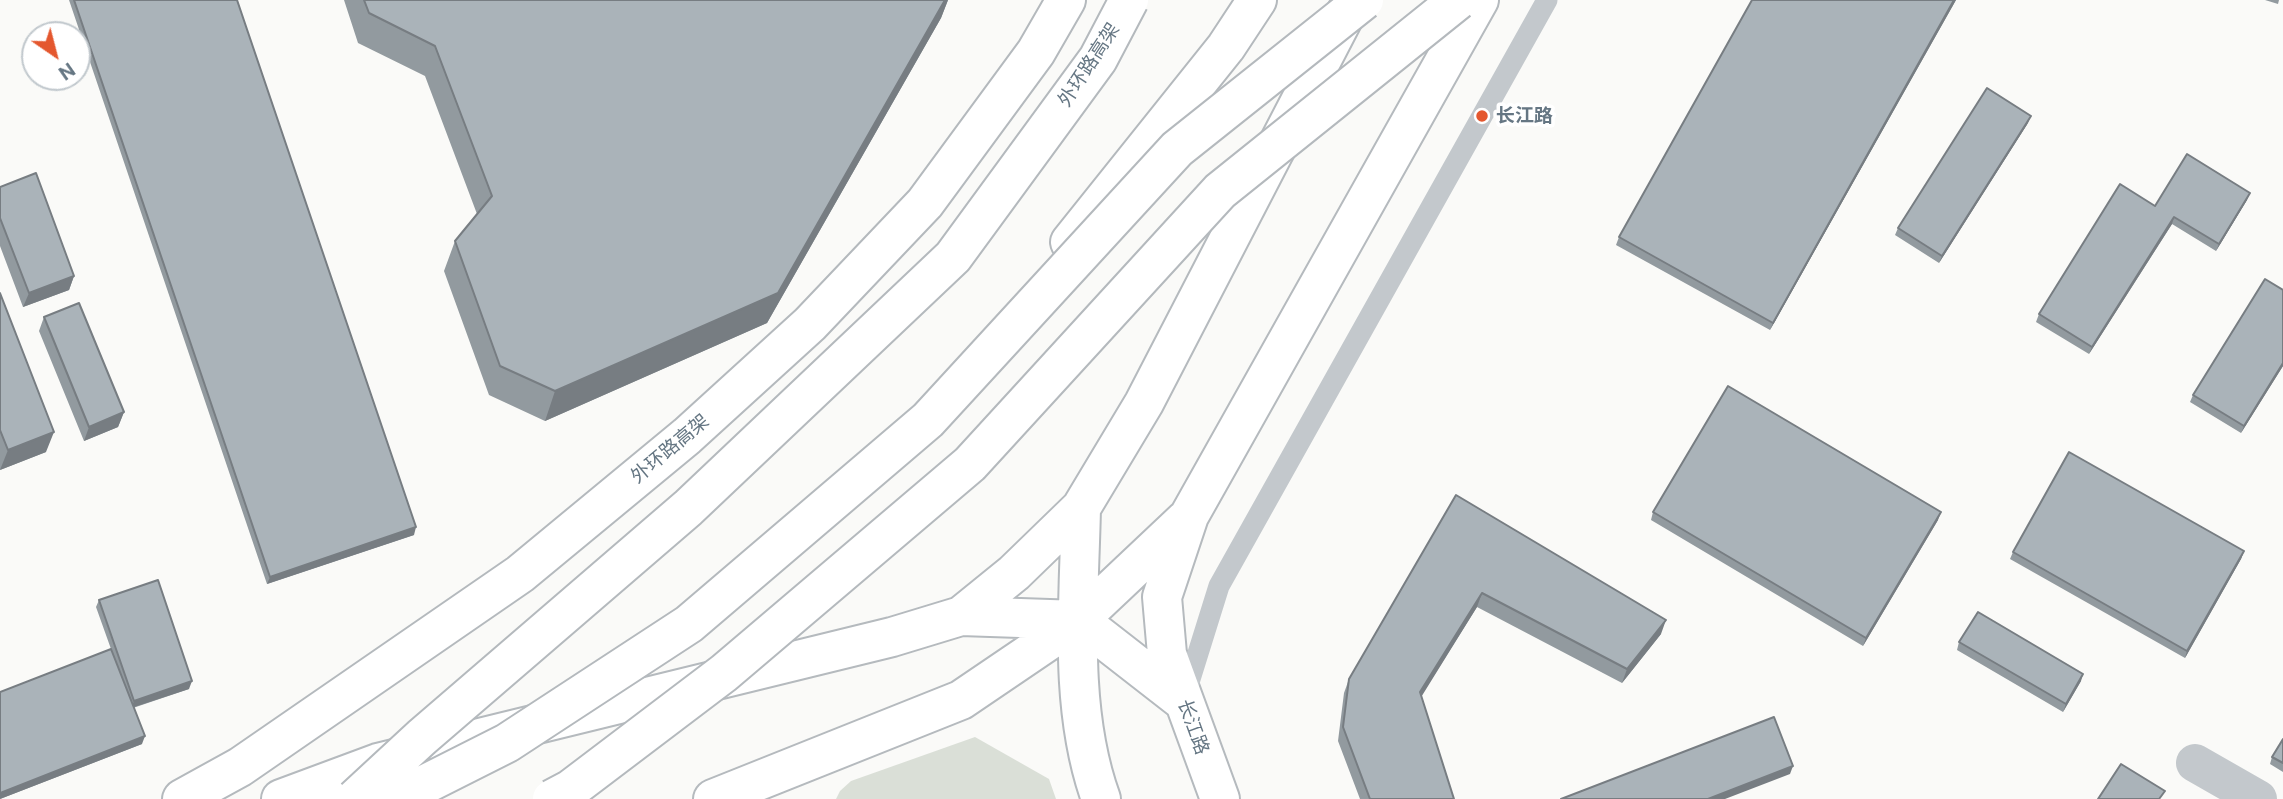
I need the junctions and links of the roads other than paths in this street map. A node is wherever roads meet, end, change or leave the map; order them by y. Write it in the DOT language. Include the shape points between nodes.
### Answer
graph roads {
  1 [pos="1066,0"];
  2 [pos="1129,0"];
  3 [pos="1257,0"];
  4 [pos="1353,0"];
  5 [pos="1364,0"];
  6 [pos="1458,0"];
  7 [pos="1479,0"];
  8 [pos="1547,0"];
  9 [pos="928,421"];
  10 [pos="1081,508"];
  11 [pos="1189,516"];
  12 [pos="961,615"];
  13 [pos="1079,620"];
  14 [pos="1183,701"];
  15 [pos="2195,763"];
  16 [pos="182,799"];
  17 [pos="281,799"];
  18 [pos="355,799"];
  19 [pos="396,799"];
  20 [pos="552,799"];
  21 [pos="713,799"];
  22 [pos="1101,799"];
  23 [pos="1220,799"];
  24 [pos="2258,799"];
  1 -- 16 [label="main road, 外环路高架" via="1036,52 925,203 810,324 698,427 520,574 240,767"];
  2 -- 18 [label="main road, 外环路高架, bridge" via="1098,59 953,257 688,508"];
  3 -- 9 [label="main road, bridge" via="1226,47"];
  4 -- 10 [label="main road" via="1143,404"];
  5 -- 9 [label="main road, bridge" via="1177,149"];
  6 -- 20 [label="main road, bridge" via="1220,191 970,464 724,673"];
  7 -- 11 [label="main road"];
  8 -- 14 [label="lane" via="1219,586"];
  9 -- 19 [label="main road, bridge" via="688,624 507,743"];
  10 -- 12 [label="main road" via="1014,573"];
  10 -- 13 [label="main road"];
  11 -- 13 [label="main road"];
  11 -- 14 [label="main road, 长江路" via="1163,597 1167,654"];
  12 -- 13 [label="main road"];
  12 -- 17 [label="main road" via="892,637 378,763"];
  13 -- 14 [label="main road"];
  13 -- 21 [label="main road" via="961,700"];
  13 -- 22 [label="main road" via="1080,692 1088,763"];
  14 -- 23 [label="main road, 长江路"];
  15 -- 24 [label="street"];
}
